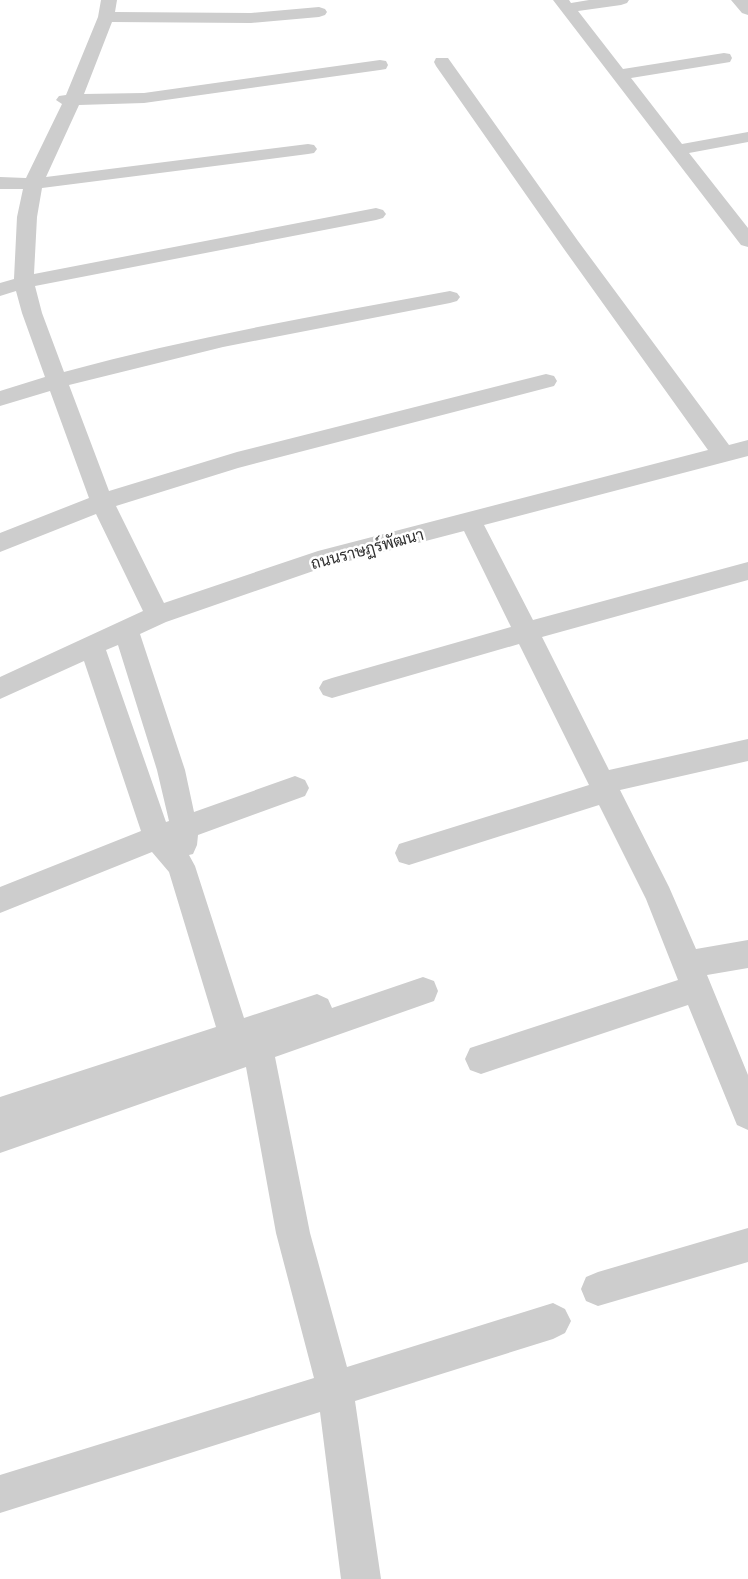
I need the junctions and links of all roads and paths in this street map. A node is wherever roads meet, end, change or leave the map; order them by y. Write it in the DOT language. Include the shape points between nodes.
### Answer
graph roads {
  1 [pos="247,0"];
  2 [pos="621,0"];
  3 [pos="739,0"];
  4 [pos="564,4"];
  5 [pos="108,9"];
  6 [pos="748,10"];
  7 [pos="319,12"];
  8 [pos="252,18"];
  9 [pos="724,58"];
  10 [pos="442,62"];
  11 [pos="380,65"];
  12 [pos="619,75"];
  13 [pos="69,100"];
  14 [pos="748,137"];
  15 [pos="308,148"];
  16 [pos="677,150"];
  17 [pos="0,183"];
  18 [pos="33,184"];
  19 [pos="376,214"];
  20 [pos="746,237"];
  21 [pos="24,282"];
  22 [pos="0,290"];
  23 [pos="450,297"];
  24 [pos="57,380"];
  25 [pos="546,381"];
  26 [pos="0,399"];
  27 [pos="748,448"];
  28 [pos="723,454"];
  29 [pos="102,502"];
  30 [pos="470,520"];
  31 [pos="0,543"];
  32 [pos="748,571"];
  33 [pos="158,615"];
  34 [pos="126,630"];
  35 [pos="526,632"];
  36 [pos="91,645"];
  37 [pos="332,688"];
  38 [pos="0,689"];
  39 [pos="748,750"];
  40 [pos="604,787"];
  41 [pos="296,788"];
  42 [pos="184,827"];
  43 [pos="157,837"];
  44 [pos="409,853"];
  45 [pos="181,866"];
  46 [pos="0,900"];
  47 [pos="748,954"];
  48 [pos="692,977"];
  49 [pos="423,991"];
  50 [pos="346,999"];
  51 [pos="246,1043"];
  52 [pos="481,1059"];
  53 [pos="0,1113"];
  54 [pos="748,1114"];
  55 [pos="0,1137"];
  56 [pos="748,1245"];
  57 [pos="598,1289"];
  58 [pos="553,1321"];
  59 [pos="336,1388"];
  60 [pos="0,1494"];
  61 [pos="362,1579"];
  1 -- 8 [label="street"];
  2 -- 4 [label="street"];
  3 -- 6 [label="street"];
  4 -- 12 [label="street"];
  5 -- 8 [label="street"];
  5 -- 13 [label="street"];
  7 -- 8 [label="street"];
  9 -- 12 [label="street"];
  10 -- 28 [label="street"];
  11 -- 13 [label="street" via="158,97"];
  12 -- 16 [label="street"];
  13 -- 18 [label="street"];
  14 -- 16 [label="street"];
  15 -- 18 [label="street"];
  16 -- 20 [label="street"];
  17 -- 18 [label="street"];
  18 -- 21 [label="street" via="27,217"];
  19 -- 21 [label="street"];
  21 -- 22 [label="street"];
  21 -- 24 [label="street"];
  23 -- 24 [label="street" via="185,348"];
  24 -- 26 [label="street"];
  24 -- 29 [label="street"];
  25 -- 29 [label="street" via="236,460"];
  27 -- 28 [label="street, ถนนราษฏร์พัฒนา"];
  28 -- 30 [label="street, ถนนราษฏร์พัฒนา"];
  29 -- 31 [label="street"];
  29 -- 33 [label="street"];
  30 -- 33 [label="street, ถนนราษฏร์พัฒนา" via="318,560"];
  30 -- 35 [label="street"];
  32 -- 35 [label="street"];
  33 -- 34 [label="street, ถนนราษฏร์พัฒนา"];
  34 -- 36 [label="street, ถนนราษฏร์พัฒนา"];
  34 -- 42 [label="street" via="171,770"];
  35 -- 37 [label="street"];
  35 -- 40 [label="street"];
  36 -- 38 [label="street, ถนนราษฏร์พัฒนา"];
  36 -- 43 [label="street"];
  39 -- 40 [label="street"];
  40 -- 44 [label="street"];
  40 -- 48 [label="street" via="659,896"];
  41 -- 42 [label="street"];
  42 -- 43 [label="street"];
  42 -- 45 [label="street"];
  43 -- 45 [label="street"];
  43 -- 46 [label="street"];
  45 -- 51 [label="street"];
  47 -- 48 [label="street"];
  48 -- 52 [label="street"];
  48 -- 54 [label="street"];
  49 -- 51 [label="street"];
  50 -- 51 [label="street"];
  51 -- 53 [label="street"];
  51 -- 55 [label="street"];
  51 -- 59 [label="street"];
  56 -- 57 [label="street"];
  58 -- 59 [label="street"];
  59 -- 60 [label="street"];
  59 -- 61 [label="street"];
}
